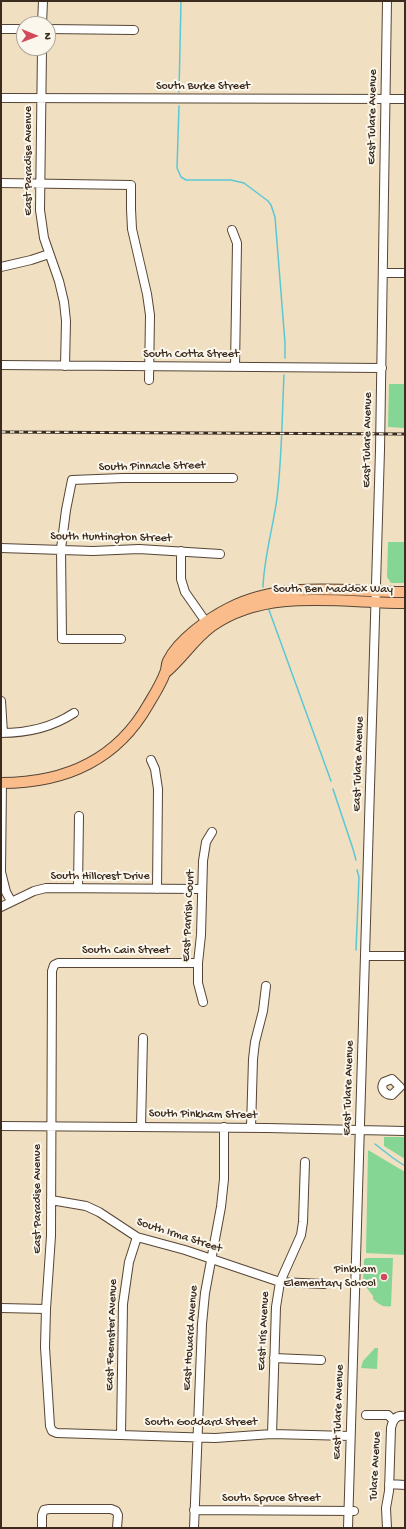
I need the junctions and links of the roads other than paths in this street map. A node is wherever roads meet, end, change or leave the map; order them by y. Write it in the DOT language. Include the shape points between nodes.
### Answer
graph roads {
  1 [pos="43,1"];
  2 [pos="387,1"];
  3 [pos="42,16"];
  4 [pos="1,29"];
  5 [pos="16,29"];
  6 [pos="56,29"];
  7 [pos="134,30"];
  8 [pos="42,56"];
  9 [pos="1,98"];
  10 [pos="41,98"];
  11 [pos="405,99"];
  12 [pos="386,100"];
  13 [pos="1,184"];
  14 [pos="40,184"];
  15 [pos="232,230"];
  16 [pos="49,254"];
  17 [pos="1,267"];
  18 [pos="383,273"];
  19 [pos="405,273"];
  20 [pos="1,365"];
  21 [pos="65,366"];
  22 [pos="149,366"];
  23 [pos="235,367"];
  24 [pos="382,368"];
  25 [pos="149,380"];
  26 [pos="233,478"];
  27 [pos="1,548"];
  28 [pos="61,549"];
  29 [pos="181,551"];
  30 [pos="220,554"];
  31 [pos="376,592"];
  32 [pos="405,592"];
  33 [pos="376,603"];
  34 [pos="405,603"];
  35 [pos="206,622"];
  36 [pos="121,639"];
  37 [pos="165,673"];
  38 [pos="1,701"];
  39 [pos="74,713"];
  40 [pos="2,733"];
  41 [pos="151,760"];
  42 [pos="1,783"];
  43 [pos="79,816"];
  44 [pos="212,832"];
  45 [pos="1,838"];
  46 [pos="78,888"];
  47 [pos="157,889"];
  48 [pos="202,889"];
  49 [pos="11,901"];
  50 [pos="1,907"];
  51 [pos="366,956"];
  52 [pos="405,956"];
  53 [pos="198,963"];
  54 [pos="54,965"];
  55 [pos="266,986"];
  56 [pos="203,1002"];
  57 [pos="143,1038"];
  58 [pos="1,1126"];
  59 [pos="51,1126"];
  60 [pos="142,1126"];
  61 [pos="224,1127"];
  62 [pos="251,1128"];
  63 [pos="359,1131"];
  64 [pos="405,1131"];
  65 [pos="305,1162"];
  66 [pos="51,1200"];
  67 [pos="136,1237"];
  68 [pos="211,1259"];
  69 [pos="280,1282"];
  70 [pos="324,1284"];
  71 [pos="1,1308"];
  72 [pos="46,1309"];
  73 [pos="274,1358"];
  74 [pos="321,1360"];
  75 [pos="366,1415"];
  76 [pos="405,1416"];
  77 [pos="393,1420"];
  78 [pos="52,1431"];
  79 [pos="272,1434"];
  80 [pos="121,1435"];
  81 [pos="350,1436"];
  82 [pos="197,1437"];
  83 [pos="389,1484"];
  84 [pos="405,1485"];
  85 [pos="194,1510"];
  86 [pos="351,1511"];
  87 [pos="42,1528"];
  88 [pos="117,1528"];
  89 [pos="194,1528"];
  90 [pos="348,1528"];
  91 [pos="387,1528"];
  1 -- 3 [label="street"];
  2 -- 12 [label="street, East Tulare Avenue"];
  4 -- 5 [label="street"];
  6 -- 7 [label="street"];
  8 -- 10 [label="street, East Paradise Avenue"];
  9 -- 10 [label="street, South Burke Street"];
  10 -- 12 [label="street, South Burke Street"];
  10 -- 14 [label="street, East Paradise Avenue"];
  11 -- 12 [label="street, South Burke Street"];
  12 -- 18 [label="street, East Tulare Avenue"];
  13 -- 14 [label="street"];
  14 -- 16 [label="street, East Paradise Avenue" via="41,222"];
  14 -- 22 [label="street" via="131,185 132,229 150,315"];
  15 -- 23 [label="street" via="236,243"];
  16 -- 17 [label="street"];
  16 -- 21 [label="street, East Paradise Avenue" via="64,302"];
  18 -- 19 [label="street"];
  18 -- 24 [label="street, East Tulare Avenue"];
  20 -- 21 [label="street, South Cotta Street"];
  21 -- 22 [label="street, South Cotta Street"];
  22 -- 23 [label="street, South Cotta Street"];
  22 -- 25 [label="street"];
  23 -- 24 [label="street, South Cotta Street"];
  24 -- 31 [label="street, East Tulare Avenue"];
  26 -- 28 [label="street, South Pinnacle Street" via="72,480"];
  27 -- 28 [label="street, South Huntington Street"];
  28 -- 29 [label="street, South Huntington Street"];
  28 -- 36 [label="street" via="62,639"];
  29 -- 30 [label="street, South Huntington Street"];
  29 -- 35 [label="street" via="181,579 185,592"];
  31 -- 32 [label="main road, South Ben Maddox Way"];
  31 -- 33 [label="street, East Tulare Avenue"];
  31 -- 35 [label="main road, South Ben Maddox Way" via="308,589 283,591 244,602"];
  33 -- 34 [label="main road, South Ben Maddox Way"];
  33 -- 37 [label="main road, South Ben Maddox Way" via="296,601 253,606 211,627"];
  33 -- 51 [label="street, East Tulare Avenue"];
  35 -- 37 [label="main road, South Ben Maddox Way" via="173,654"];
  37 -- 42 [label="main road, South Ben Maddox Way" via="135,725 100,757 74,771 52,778 32,782"];
  38 -- 40 [label="street"];
  39 -- 40 [label="street" via="61,722 31,732"];
  41 -- 47 [label="street" via="158,789"];
  42 -- 45 [label="street"];
  43 -- 46 [label="street"];
  44 -- 48 [label="street, East Parrish Court" via="206,842"];
  45 -- 49 [label="street" via="1,872"];
  46 -- 47 [label="street, South Hillcrest Drive"];
  46 -- 49 [label="street, South Hillcrest Drive" via="46,888"];
  47 -- 48 [label="street, South Hillcrest Drive"];
  48 -- 53 [label="street, East Parrish Court"];
  49 -- 50 [label="street, South Hillcrest Drive"];
  51 -- 52 [label="street"];
  51 -- 63 [label="street, East Tulare Avenue"];
  53 -- 54 [label="street, South Cain Street"];
  53 -- 56 [label="street, East Parrish Court" via="198,982"];
  54 -- 59 [label="street, East Paradise Avenue"];
  55 -- 62 [label="street" via="253,1059"];
  57 -- 60 [label="street"];
  58 -- 59 [label="street, South Pinkham Street"];
  59 -- 60 [label="street, South Pinkham Street"];
  59 -- 66 [label="street, East Paradise Avenue"];
  60 -- 61 [label="street, South Pinkham Street"];
  61 -- 62 [label="street, South Pinkham Street"];
  61 -- 68 [label="street, East Howard Avenue" via="224,1179"];
  62 -- 63 [label="street, South Pinkham Street"];
  63 -- 64 [label="street, South Pinkham Street"];
  63 -- 81 [label="street, East Tulare Avenue"];
  65 -- 69 [label="street, East Iris Avenue" via="301,1235"];
  66 -- 67 [label="street, South Irma Street" via="86,1206"];
  66 -- 72 [label="street, East Paradise Avenue"];
  67 -- 68 [label="street, South Irma Street"];
  67 -- 80 [label="street, East Feemster Avenue" via="123,1304"];
  68 -- 69 [label="street, South Irma Street"];
  68 -- 82 [label="street, East Howard Avenue" via="202,1324"];
  69 -- 70 [label="street, South Irma Street"];
  69 -- 73 [label="street, East Iris Avenue" via="276,1307"];
  71 -- 72 [label="street"];
  72 -- 78 [label="street, East Paradise Avenue" via="45,1347"];
  73 -- 74 [label="street"];
  73 -- 79 [label="street, East Iris Avenue"];
  75 -- 77 [label="street" via="388,1415"];
  76 -- 77 [label="street, Tulare Avenue"];
  77 -- 83 [label="street, Tulare Avenue"];
  78 -- 80 [label="street, South Goddard Street"];
  79 -- 81 [label="street, South Goddard Street"];
  79 -- 82 [label="street, South Goddard Street"];
  80 -- 82 [label="street, South Goddard Street"];
  81 -- 86 [label="street, East Tulare Avenue"];
  82 -- 85 [label="street, East Howard Avenue"];
  83 -- 84 [label="street"];
  83 -- 91 [label="street, Tulare Avenue"];
  85 -- 86 [label="street, South Spruce Street"];
  85 -- 89 [label="street, East Howard Avenue"];
  86 -- 90 [label="street, East Tulare Avenue"];
  87 -- 88 [label="street" via="44,1510 112,1509 118,1515"];
}
